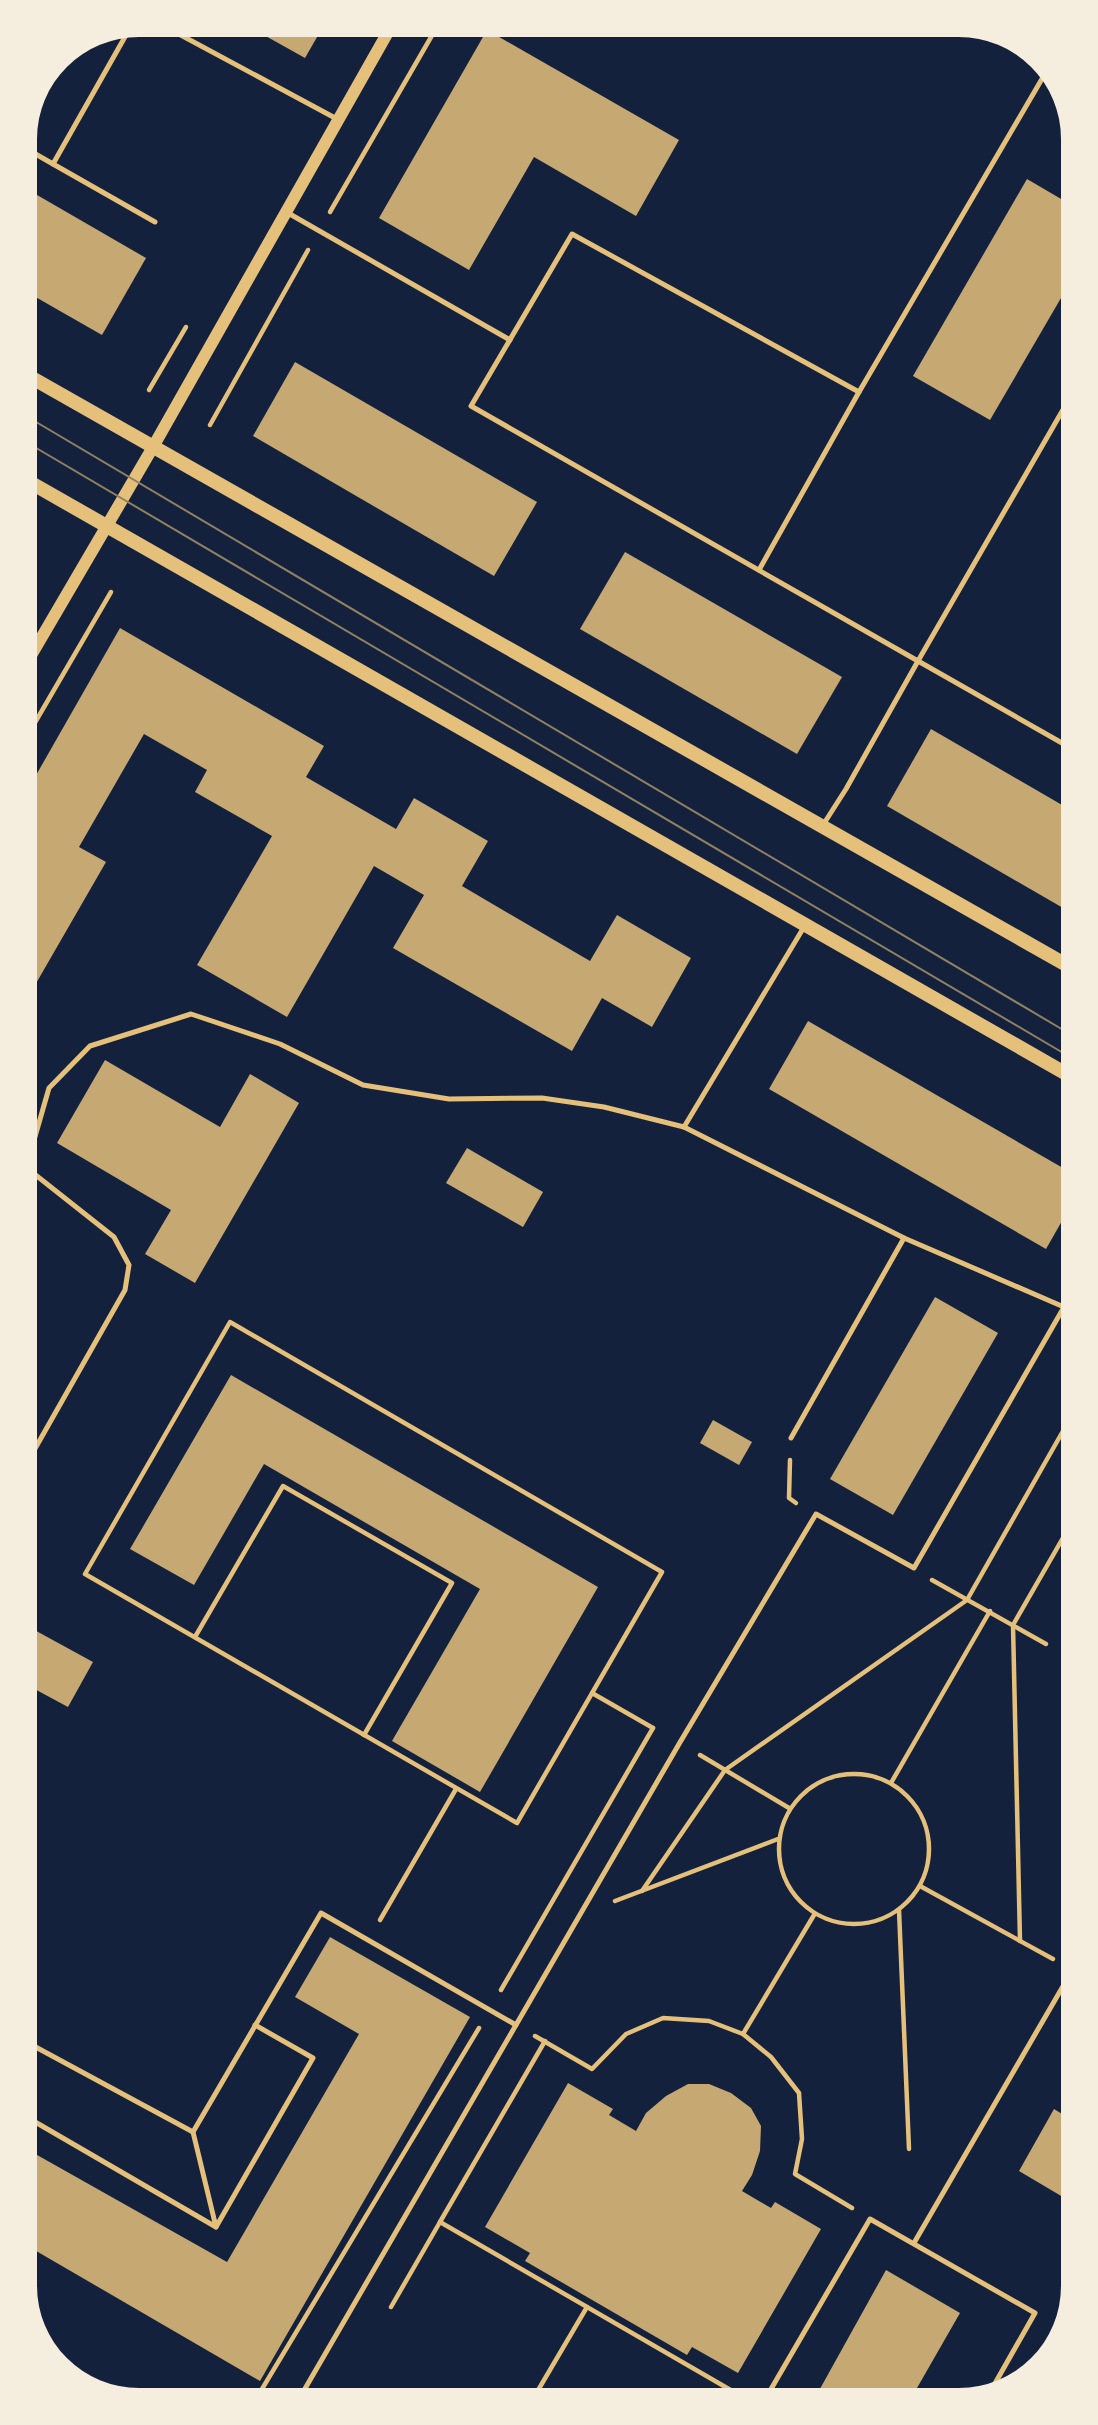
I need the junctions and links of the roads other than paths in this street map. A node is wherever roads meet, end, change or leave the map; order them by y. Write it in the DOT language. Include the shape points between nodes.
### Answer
graph roads {
  1 [pos="186,37"];
  2 [pos="384,37"];
  3 [pos="124,38"];
  4 [pos="1042,79"];
  5 [pos="337,119"];
  6 [pos="37,155"];
  7 [pos="53,164"];
  8 [pos="285,212"];
  9 [pos="155,222"];
  10 [pos="510,340"];
  11 [pos="37,381"];
  12 [pos="859,392"];
  13 [pos="1061,413"];
  14 [pos="153,447"];
  15 [pos="37,486"];
  16 [pos="107,525"];
  17 [pos="760,570"];
  18 [pos="37,645"];
  19 [pos="918,661"];
  20 [pos="1061,742"];
  21 [pos="822,826"];
  22 [pos="806,924"];
  23 [pos="1061,962"];
  24 [pos="1061,1071"];
  25 [pos="684,1127"];
  26 [pos="37,1128"];
  27 [pos="37,1176"];
  28 [pos="904,1238"];
  29 [pos="1061,1306"];
  30 [pos="1061,1312"];
  31 [pos="791,1438"];
  32 [pos="37,1445"];
  33 [pos="1061,1988"];
  34 [pos="255,2025"];
  35 [pos="516,2025"];
  36 [pos="37,2047"];
  37 [pos="37,2123"];
  38 [pos="193,2132"];
  39 [pos="216,2227"];
  40 [pos="914,2244"];
  41 [pos="996,2381"];
  42 [pos="305,2388"];
  43 [pos="772,2388"];
  1 -- 5 [label="lane"];
  2 -- 5 [label="street"];
  3 -- 7 [label="lane"];
  4 -- 12 [label="lane"];
  5 -- 8 [label="street"];
  6 -- 7 [label="lane"];
  7 -- 9 [label="lane"];
  8 -- 10 [label="lane"];
  8 -- 14 [label="street"];
  10 -- 12 [label="lane" via="572,234"];
  10 -- 17 [label="lane" via="471,406"];
  11 -- 14 [label="main road"];
  12 -- 17 [label="lane"];
  13 -- 19 [label="lane"];
  14 -- 16 [label="street"];
  14 -- 21 [label="main road"];
  15 -- 16 [label="main road"];
  16 -- 18 [label="street"];
  16 -- 22 [label="main road"];
  17 -- 19 [label="lane"];
  19 -- 20 [label="lane"];
  19 -- 21 [label="lane"];
  21 -- 23 [label="main road"];
  22 -- 24 [label="main road"];
  22 -- 25 [label="lane"];
  25 -- 26 [label="lane" via="542,1098 449,1099 363,1085 280,1044 191,1014 89,1046 49,1088"];
  25 -- 28 [label="lane"];
  27 -- 32 [label="lane" via="114,1237 129,1265 124,1290"];
  28 -- 29 [label="lane"];
  28 -- 31 [label="lane"];
  30 -- 35 [label="lane" via="914,1568 816,1514"];
  33 -- 40 [label="lane"];
  34 -- 35 [label="lane" via="321,1913"];
  34 -- 38 [label="lane"];
  34 -- 39 [label="lane" via="313,2058"];
  35 -- 42 [label="lane"];
  36 -- 38 [label="lane"];
  37 -- 39 [label="lane"];
  38 -- 39 [label="lane"];
  40 -- 41 [label="lane" via="1035,2314"];
  40 -- 43 [label="lane" via="870,2219"];
}
